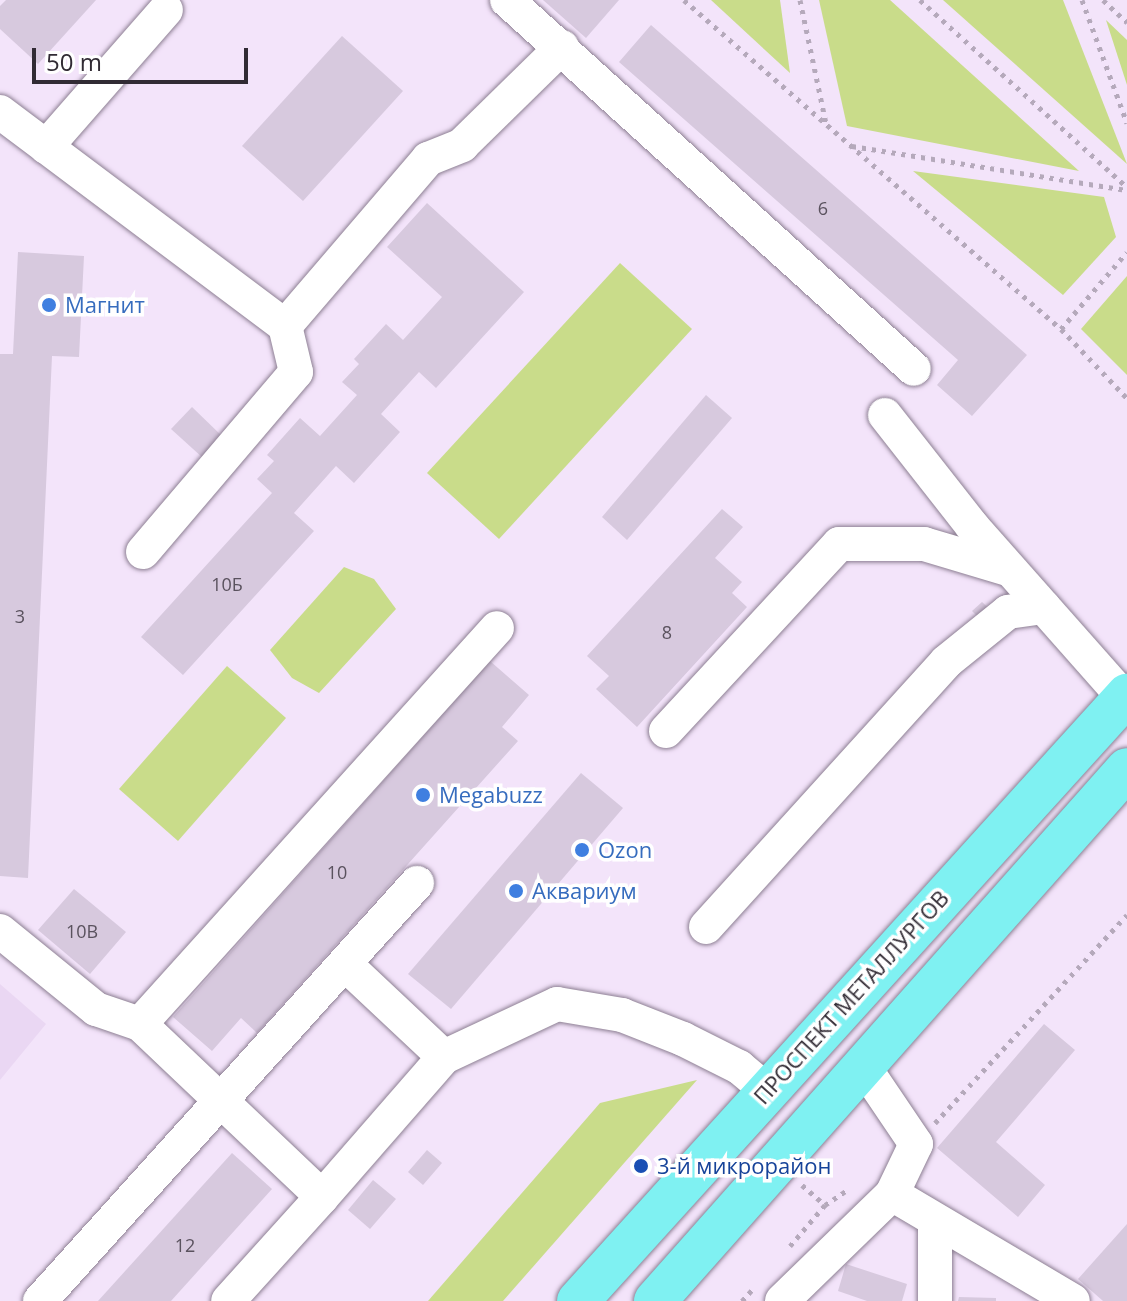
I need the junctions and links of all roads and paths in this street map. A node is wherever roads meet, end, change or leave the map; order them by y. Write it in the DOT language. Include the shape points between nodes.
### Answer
graph roads {
  1 [pos="507,0"];
  2 [pos="684,0"];
  3 [pos="800,0"];
  4 [pos="920,0"];
  5 [pos="1082,0"];
  6 [pos="1103,0"];
  7 [pos="166,10"];
  8 [pos="1127,22"];
  9 [pos="562,47"];
  10 [pos="0,112"];
  11 [pos="826,123"];
  12 [pos="1127,123"];
  13 [pos="851,146"];
  14 [pos="46,147"];
  15 [pos="1127,189"];
  16 [pos="1127,252"];
  17 [pos="285,326"];
  18 [pos="1061,329"];
  19 [pos="914,369"];
  20 [pos="1127,398"];
  21 [pos="885,415"];
  22 [pos="143,552"];
  23 [pos="1008,569"];
  24 [pos="1044,607"];
  25 [pos="497,628"];
  26 [pos="1122,710"];
  27 [pos="666,731"];
  28 [pos="1127,769"];
  29 [pos="417,883"];
  30 [pos="1127,915"];
  31 [pos="706,927"];
  32 [pos="0,931"];
  33 [pos="345,964"];
  34 [pos="140,1024"];
  35 [pos="444,1057"];
  36 [pos="864,1067"];
  37 [pos="766,1090"];
  38 [pos="219,1103"];
  39 [pos="808,1128"];
  40 [pos="916,1144"];
  41 [pos="799,1181"];
  42 [pos="851,1187"];
  43 [pos="892,1194"];
  44 [pos="322,1197"];
  45 [pos="825,1205"];
  46 [pos="935,1222"];
  47 [pos="784,1253"];
  48 [pos="772,1289"];
  49 [pos="40,1301"];
  50 [pos="228,1301"];
  51 [pos="578,1301"];
  52 [pos="655,1301"];
  53 [pos="742,1301"];
  54 [pos="935,1301"];
  55 [pos="1073,1301"];
  1 -- 9 [label="lane"];
  2 -- 11 [label="path"];
  3 -- 11 [label="path"];
  4 -- 15 [label="path"];
  5 -- 12 [label="path"];
  6 -- 8 [label="path"];
  7 -- 14 [label="lane"];
  9 -- 17 [label="lane" via="462,145 428,159"];
  9 -- 19 [label="lane"];
  10 -- 14 [label="lane"];
  11 -- 13 [label="path"];
  13 -- 15 [label="path"];
  13 -- 18 [label="path"];
  14 -- 17 [label="lane"];
  16 -- 18 [label="path"];
  17 -- 22 [label="lane" via="296,372"];
  18 -- 20 [label="path"];
  21 -- 23 [label="lane"];
  23 -- 24 [label="lane"];
  23 -- 27 [label="lane" via="924,544 839,544"];
  24 -- 26 [label="lane"];
  24 -- 31 [label="lane" via="1008,612 946,662"];
  25 -- 34 [label="lane"];
  26 -- 37 [label="main road, ПРОСПЕКТ МЕТАЛЛУРГОВ"];
  28 -- 36 [label="main road"];
  29 -- 33 [label="lane"];
  30 -- 40 [label="path"];
  32 -- 34 [label="lane" via="96,1009"];
  33 -- 35 [label="lane"];
  33 -- 38 [label="lane"];
  34 -- 38 [label="lane"];
  35 -- 37 [label="lane" via="557,1004 622,1015 683,1039 739,1067"];
  35 -- 44 [label="lane"];
  36 -- 39 [label="main road"];
  36 -- 40 [label="lane"];
  37 -- 39 [label="main road"];
  37 -- 51 [label="main road, ПРОСПЕКТ МЕТАЛЛУРГОВ"];
  38 -- 44 [label="lane"];
  38 -- 49 [label="lane"];
  39 -- 52 [label="main road"];
  40 -- 43 [label="lane"];
  41 -- 45 [label="path"];
  42 -- 45 [label="path"];
  43 -- 46 [label="lane"];
  43 -- 48 [label="lane"];
  44 -- 50 [label="lane"];
  45 -- 47 [label="path"];
  46 -- 54 [label="lane"];
  46 -- 55 [label="lane"];
  48 -- 53 [label="path"];
}
